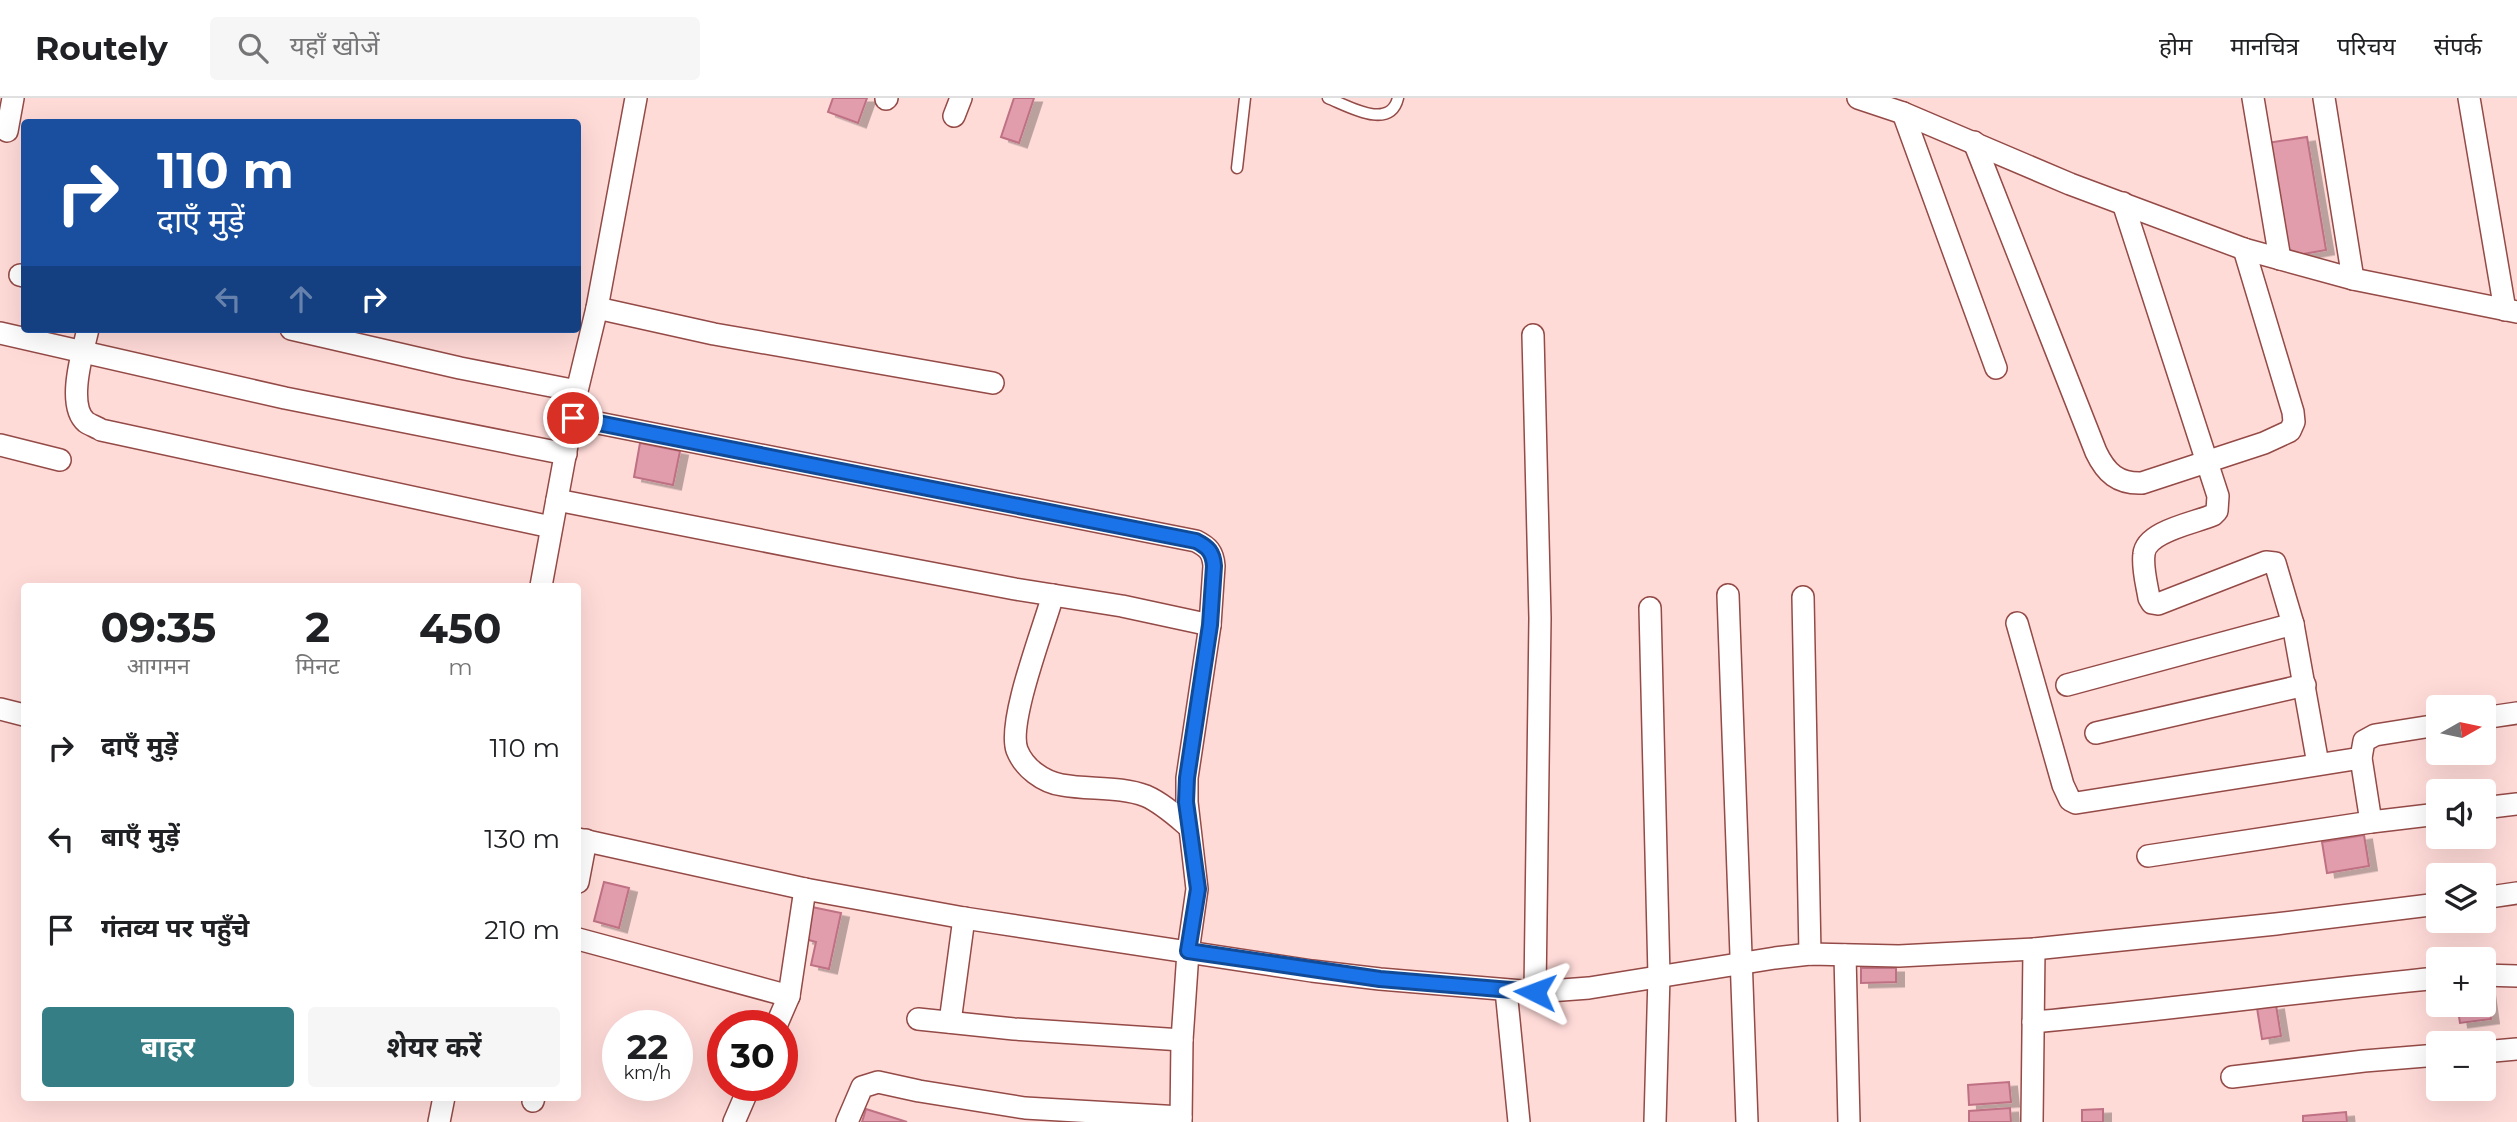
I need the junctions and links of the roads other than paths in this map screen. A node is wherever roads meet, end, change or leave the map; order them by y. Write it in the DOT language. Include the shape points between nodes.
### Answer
graph roads {
  1 [pos="13,98"];
  2 [pos="636,98"];
  3 [pos="1245,98"];
  4 [pos="1328,98"];
  5 [pos="1398,98"];
  6 [pos="1858,98"];
  7 [pos="2253,98"];
  8 [pos="2324,98"];
  9 [pos="2469,98"];
  10 [pos="1903,113"];
  11 [pos="7,131"];
  12 [pos="1973,142"];
  13 [pos="1237,168"];
  14 [pos="2123,203"];
  15 [pos="2244,249"];
  16 [pos="2280,259"];
  17 [pos="2353,279"];
  18 [pos="597,308"];
  19 [pos="2511,311"];
  20 [pos="0,333"];
  21 [pos="87,333"];
  22 [pos="309,333"];
  23 [pos="1533,335"];
  24 [pos="83,351"];
  25 [pos="1996,368"];
  26 [pos="993,383"];
  27 [pos="577,391"];
  28 [pos="573,418"];
  29 [pos="0,445"];
  30 [pos="566,454"];
  31 [pos="60,460"];
  32 [pos="2208,462"];
  33 [pos="557,500"];
  34 [pos="551,527"];
  35 [pos="542,583"];
  36 [pos="1053,595"];
  37 [pos="1728,595"];
  38 [pos="1803,597"];
  39 [pos="1650,607"];
  40 [pos="2017,623"];
  41 [pos="2293,624"];
  42 [pos="1210,625"];
  43 [pos="2067,685"];
  44 [pos="2305,685"];
  45 [pos="0,709"];
  46 [pos="2517,713"];
  47 [pos="21,714"];
  48 [pos="2496,716"];
  49 [pos="2426,727"];
  50 [pos="2096,733"];
  51 [pos="2361,758"];
  52 [pos="2318,764"];
  53 [pos="2517,804"];
  54 [pos="2496,806"];
  55 [pos="2426,815"];
  56 [pos="2371,822"];
  57 [pos="1189,827"];
  58 [pos="582,840"];
  59 [pos="2148,856"];
  60 [pos="805,889"];
  61 [pos="2517,894"];
  62 [pos="2496,896"];
  63 [pos="2426,905"];
  64 [pos="964,918"];
  65 [pos="581,940"];
  66 [pos="2034,949"];
  67 [pos="1188,951"];
  68 [pos="1810,954"];
  69 [pos="1845,955"];
  70 [pos="1741,962"];
  71 [pos="2496,975"];
  72 [pos="1659,976"];
  73 [pos="2517,976"];
  74 [pos="2426,979"];
  75 [pos="1506,990"];
  76 [pos="1535,992"];
  77 [pos="789,996"];
  78 [pos="783,1010"];
  79 [pos="918,1019"];
  80 [pos="950,1022"];
  81 [pos="2033,1022"];
  82 [pos="1182,1040"];
  83 [pos="2517,1049"];
  84 [pos="2496,1051"];
  85 [pos="2426,1056"];
  86 [pos="2232,1077"];
  87 [pos="443,1101"];
  88 [pos="743,1101"];
  89 [pos="1181,1120"];
  90 [pos="439,1122"];
  91 [pos="734,1122"];
  92 [pos="847,1122"];
  93 [pos="1519,1122"];
  94 [pos="1655,1122"];
  95 [pos="1747,1122"];
  96 [pos="1849,1122"];
  97 [pos="2032,1122"];
  1 -- 11 [label="street"];
  2 -- 18 [label="street"];
  3 -- 13 [label="lane"];
  4 -- 5 [label="lane" via="1379,115 1395,108"];
  6 -- 10 [label="street"];
  7 -- 16 [label="street"];
  8 -- 17 [label="street"];
  9 -- 19 [label="street"];
  10 -- 12 [label="street"];
  10 -- 25 [label="street"];
  12 -- 14 [label="street"];
  12 -- 32 [label="street" via="2109,474 2128,484 2142,484"];
  14 -- 15 [label="street"];
  14 -- 32 [label="street"];
  15 -- 16 [label="street"];
  15 -- 32 [label="street" via="2294,422 2290,430 2263,443"];
  16 -- 17 [label="street"];
  17 -- 19 [label="street"];
  18 -- 26 [label="street" via="726,336"];
  18 -- 27 [label="street"];
  20 -- 24 [label="street"];
  21 -- 24 [label="street"];
  22 -- 27 [label="street"];
  23 -- 76 [label="street" via="1540,618"];
  24 -- 30 [label="street"];
  24 -- 34 [label="street" via="75,393 78,410 85,421 101,430"];
  27 -- 28 [label="street"];
  28 -- 30 [label="street"];
  28 -- 42 [label="street" via="1196,541 1214,558"];
  29 -- 31 [label="street"];
  30 -- 33 [label="street"];
  32 -- 41 [label="street" via="2218,496 2217,511 2148,543 2143,556 2149,598 2158,604 2270,562 2278,568"];
  33 -- 34 [label="street"];
  33 -- 36 [label="street"];
  34 -- 35 [label="street"];
  36 -- 42 [label="street"];
  36 -- 57 [label="street" via="1018,715 1017,749 1023,761 1044,780 1060,785 1148,797"];
  37 -- 70 [label="street"];
  38 -- 68 [label="street"];
  39 -- 72 [label="street"];
  40 -- 52 [label="street" via="2063,785 2076,803"];
  41 -- 43 [label="street"];
  41 -- 44 [label="street"];
  42 -- 57 [label="street" via="1187,778"];
  44 -- 50 [label="street"];
  44 -- 52 [label="street"];
  45 -- 47 [label="street"];
  46 -- 48 [label="street"];
  49 -- 51 [label="street" via="2368,737"];
  51 -- 52 [label="street"];
  51 -- 56 [label="street"];
  53 -- 54 [label="street"];
  55 -- 56 [label="street"];
  56 -- 59 [label="street"];
  57 -- 67 [label="street" via="1198,889"];
  58 -- 60 [label="street"];
  60 -- 64 [label="street"];
  60 -- 77 [label="street"];
  61 -- 62 [label="street"];
  63 -- 66 [label="street"];
  64 -- 67 [label="street"];
  64 -- 80 [label="street"];
  65 -- 77 [label="street"];
  66 -- 69 [label="street"];
  66 -- 81 [label="street"];
  67 -- 75 [label="street" via="1366,977"];
  67 -- 82 [label="street"];
  68 -- 69 [label="street"];
  68 -- 70 [label="street"];
  69 -- 96 [label="street"];
  70 -- 72 [label="street"];
  70 -- 95 [label="street"];
  71 -- 73 [label="street"];
  72 -- 76 [label="street"];
  72 -- 94 [label="street"];
  74 -- 81 [label="street"];
  75 -- 76 [label="street"];
  75 -- 93 [label="street"];
  77 -- 78 [label="street"];
  79 -- 80 [label="street"];
  80 -- 82 [label="street"];
  81 -- 97 [label="street"];
  82 -- 89 [label="street"];
  83 -- 84 [label="street"];
  85 -- 86 [label="street"];
  87 -- 90 [label="street"];
  88 -- 91 [label="street"];
  89 -- 92 [label="street" via="1025,1108 878,1082 862,1087"];
}
